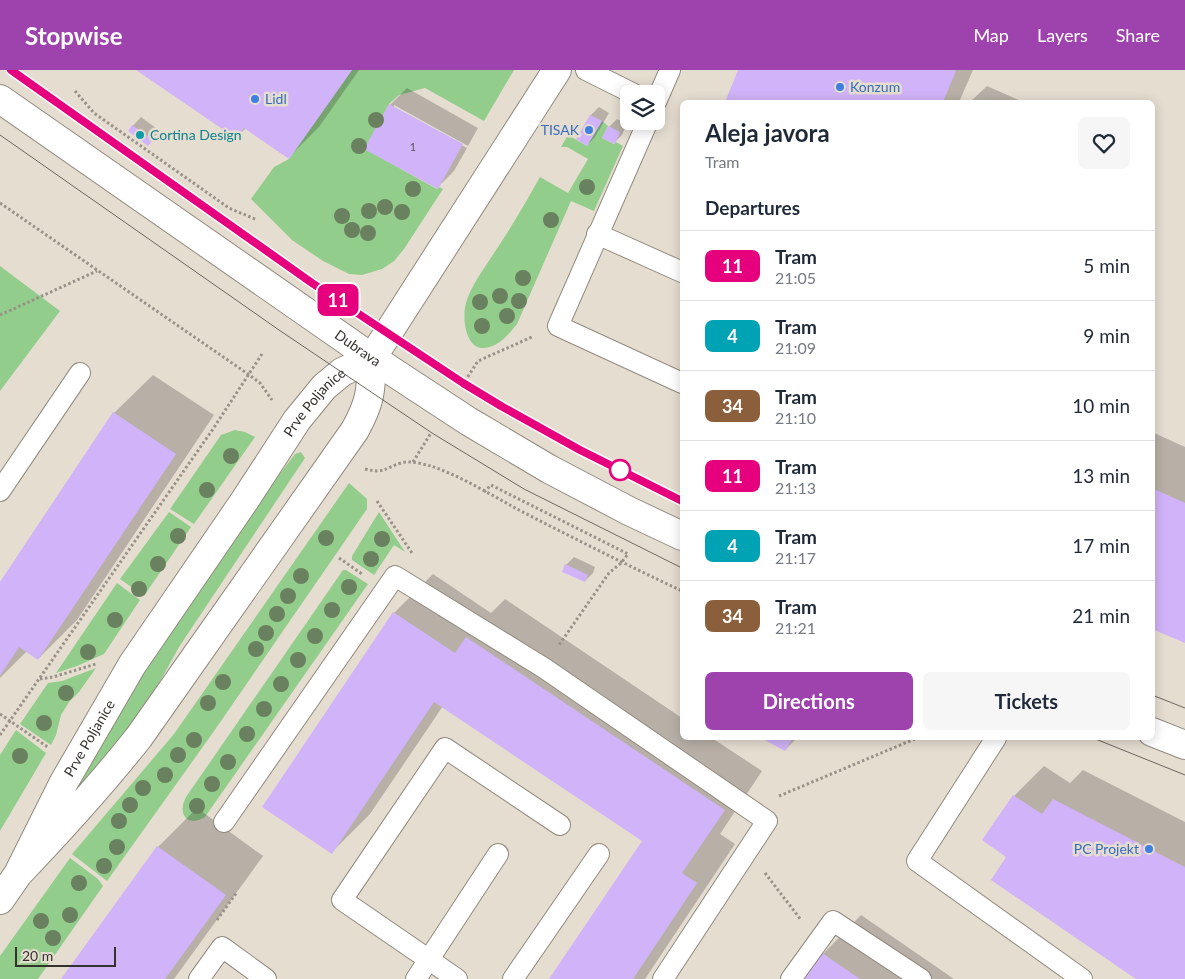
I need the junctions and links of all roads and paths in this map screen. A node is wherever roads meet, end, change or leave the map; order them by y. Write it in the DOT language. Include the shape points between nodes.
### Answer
graph roads {
  1 [pos="557,70"];
  2 [pos="586,70"];
  3 [pos="670,70"];
  4 [pos="663,85"];
  5 [pos="620,87"];
  6 [pos="75,91"];
  7 [pos="0,99"];
  8 [pos="644,130"];
  9 [pos="0,204"];
  10 [pos="257,220"];
  11 [pos="597,234"];
  12 [pos="98,271"];
  13 [pos="680,271"];
  14 [pos="0,315"];
  15 [pos="558,326"];
  16 [pos="262,354"];
  17 [pos="372,358"];
  18 [pos="478,361"];
  19 [pos="80,373"];
  20 [pos="248,374"];
  21 [pos="680,382"];
  22 [pos="275,404"];
  23 [pos="422,448"];
  24 [pos="413,462"];
  25 [pos="364,469"];
  26 [pos="0,491"];
  27 [pos="484,492"];
  28 [pos="680,535"];
  29 [pos="621,563"];
  30 [pos="680,590"];
  31 [pos="97,663"];
  32 [pos="544,668"];
  33 [pos="39,679"];
  34 [pos="0,714"];
  35 [pos="10,722"];
  36 [pos="1155,733"];
  37 [pos="0,735"];
  38 [pos="912,740"];
  39 [pos="995,740"];
  40 [pos="1185,746"];
  41 [pos="53,751"];
  42 [pos="749,808"];
  43 [pos="224,822"];
  44 [pos="560,825"];
  45 [pos="748,850"];
  46 [pos="498,854"];
  47 [pos="598,854"];
  48 [pos="18,874"];
  49 [pos="237,892"];
  50 [pos="0,900"];
  51 [pos="228,903"];
  52 [pos="818,942"];
  53 [pos="429,960"];
  54 [pos="199,979"];
  55 [pos="266,979"];
  56 [pos="416,979"];
  57 [pos="457,979"];
  58 [pos="512,979"];
  59 [pos="663,979"];
  60 [pos="791,979"];
  61 [pos="921,979"];
  62 [pos="1082,979"];
  1 -- 17 [label="street"];
  2 -- 5 [label="lane"];
  3 -- 4 [label="lane"];
  6 -- 10 [label="path" via="94,113 229,208"];
  7 -- 17 [label="street, Dubrava"];
  8 -- 11 [label="lane"];
  9 -- 12 [label="path"];
  11 -- 13 [label="lane"];
  11 -- 15 [label="lane"];
  12 -- 14 [label="path"];
  12 -- 20 [label="path"];
  15 -- 18 [label="path"];
  15 -- 21 [label="lane"];
  16 -- 20 [label="path"];
  17 -- 28 [label="street, Dubrava" via="550,470"];
  17 -- 48 [label="street, Prve Poljanice" via="342,372 324,387 297,420 132,665 64,782"];
  17 -- 48 [label="street, Prve Poljanice" via="371,392 364,413 340,452 139,737 91,796"];
  19 -- 26 [label="lane"];
  20 -- 22 [label="path" via="260,383"];
  20 -- 33 [label="path"];
  23 -- 24 [label="path"];
  24 -- 25 [label="path" via="402,462 375,472"];
  24 -- 27 [label="path"];
  27 -- 29 [label="path"];
  27 -- 29 [label="path" via="491,485 628,554"];
  29 -- 30 [label="path"];
  29 -- 32 [label="path" via="609,573"];
  31 -- 33 [label="path"];
  32 -- 42 [label="lane"];
  32 -- 43 [label="lane" via="395,576"];
  33 -- 35 [label="path"];
  34 -- 35 [label="path"];
  35 -- 37 [label="path"];
  35 -- 41 [label="path"];
  36 -- 40 [label="street"];
  38 -- 42 [label="path"];
  39 -- 62 [label="lane" via="917,862"];
  42 -- 45 [label="lane" via="767,822"];
  44 -- 53 [label="lane" via="445,748 342,900"];
  45 -- 52 [label="path"];
  45 -- 59 [label="lane"];
  46 -- 53 [label="lane"];
  47 -- 58 [label="lane"];
  48 -- 50 [label="street, Prve Poljanice"];
  49 -- 51 [label="path"];
  52 -- 60 [label="lane"];
  52 -- 61 [label="lane" via="834,922"];
  53 -- 56 [label="lane"];
  53 -- 57 [label="lane"];
  54 -- 55 [label="lane" via="222,947"];
}
